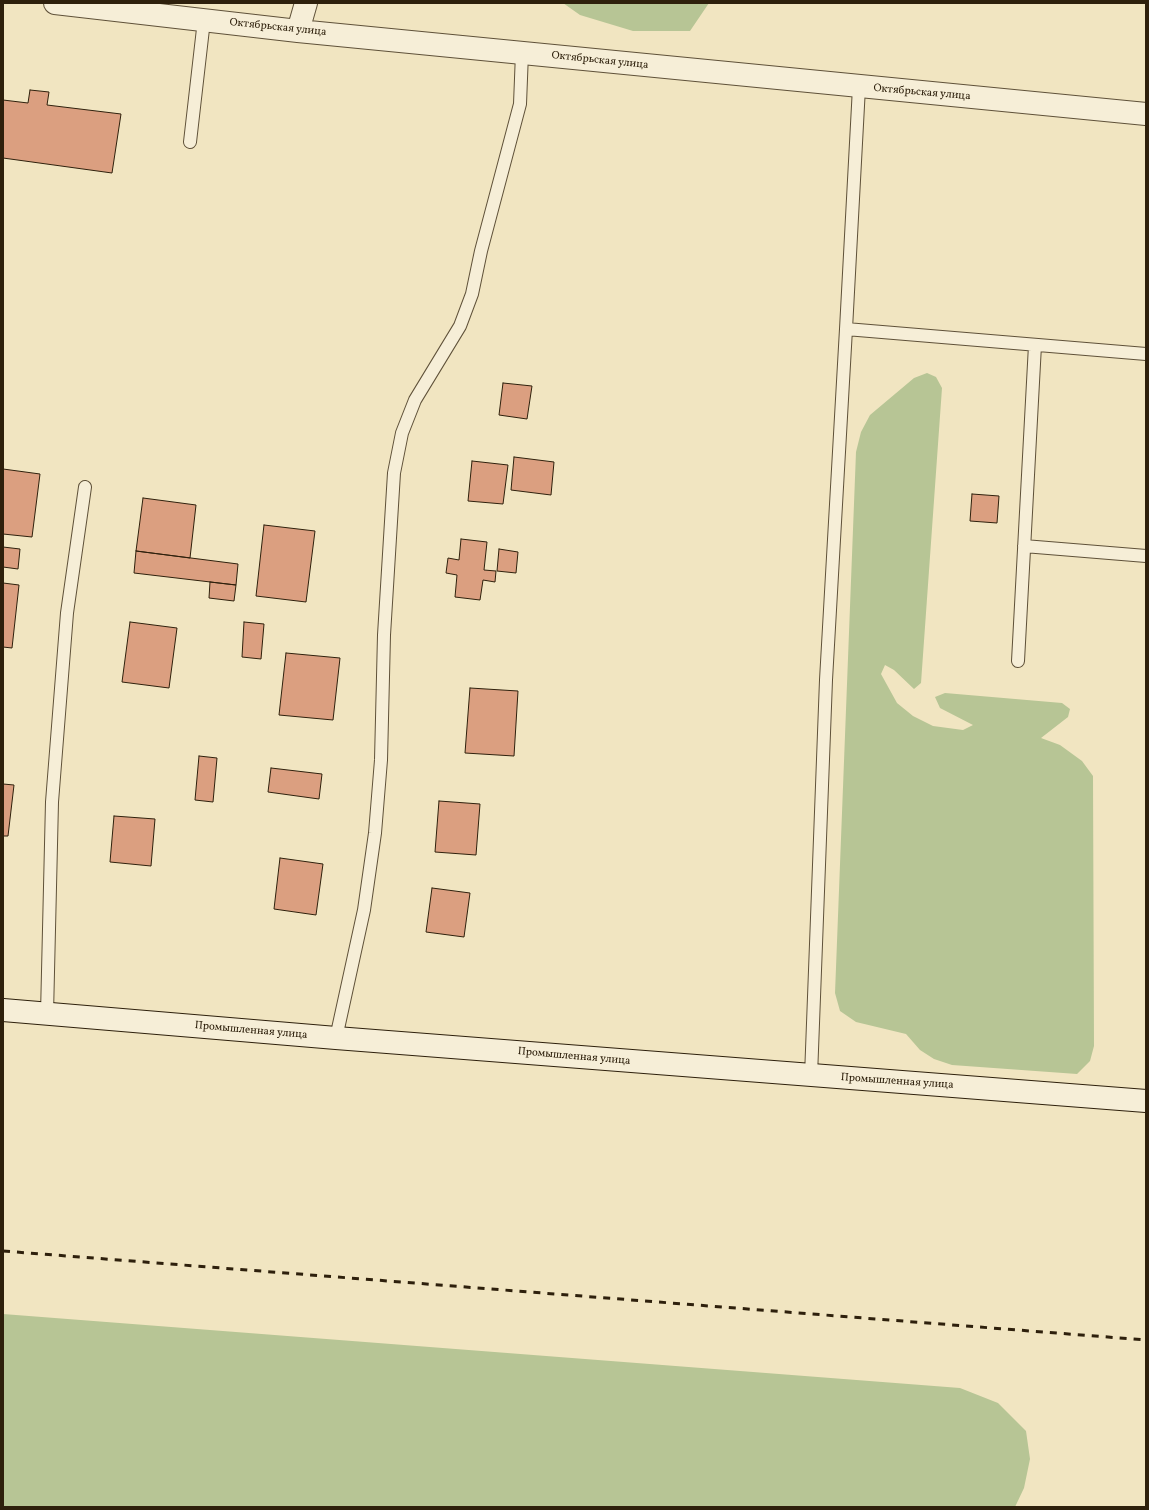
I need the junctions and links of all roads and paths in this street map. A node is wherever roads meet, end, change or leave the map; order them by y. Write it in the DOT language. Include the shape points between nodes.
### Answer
graph roads {
  1 [pos="55,3"];
  2 [pos="306,3"];
  3 [pos="204,20"];
  4 [pos="298,31"];
  5 [pos="522,53"];
  6 [pos="859,87"];
  7 [pos="1146,114"];
  8 [pos="190,142"];
  9 [pos="846,329"];
  10 [pos="1035,345"];
  11 [pos="1146,354"];
  12 [pos="85,487"];
  13 [pos="1024,546"];
  14 [pos="1146,556"];
  15 [pos="1018,661"];
  16 [pos="3,1010"];
  17 [pos="47,1014"];
  18 [pos="336,1038"];
  19 [pos="811,1076"];
  20 [pos="1146,1101"];
  1 -- 3 [label="street, Октябрьская улица"];
  2 -- 4 [label="street"];
  3 -- 4 [label="street, Октябрьская улица"];
  3 -- 8 [label="lane"];
  4 -- 5 [label="street, Октябрьская улица"];
  5 -- 6 [label="street, Октябрьская улица"];
  5 -- 18 [label="lane" via="520,104 472,294 460,326 415,400 402,433 394,473 384,635 381,760 375,833 364,910"];
  6 -- 7 [label="street, Октябрьская улица"];
  6 -- 9 [label="lane"];
  9 -- 10 [label="lane"];
  9 -- 19 [label="lane" via="826,680"];
  10 -- 11 [label="lane"];
  10 -- 13 [label="lane"];
  12 -- 17 [label="lane" via="67,613 52,802"];
  13 -- 14 [label="lane"];
  13 -- 15 [label="lane"];
  16 -- 17 [label="street, Промышленная улица"];
  17 -- 18 [label="street, Промышленная улица"];
  18 -- 19 [label="street, Промышленная улица"];
  19 -- 20 [label="street, Промышленная улица"];
}
